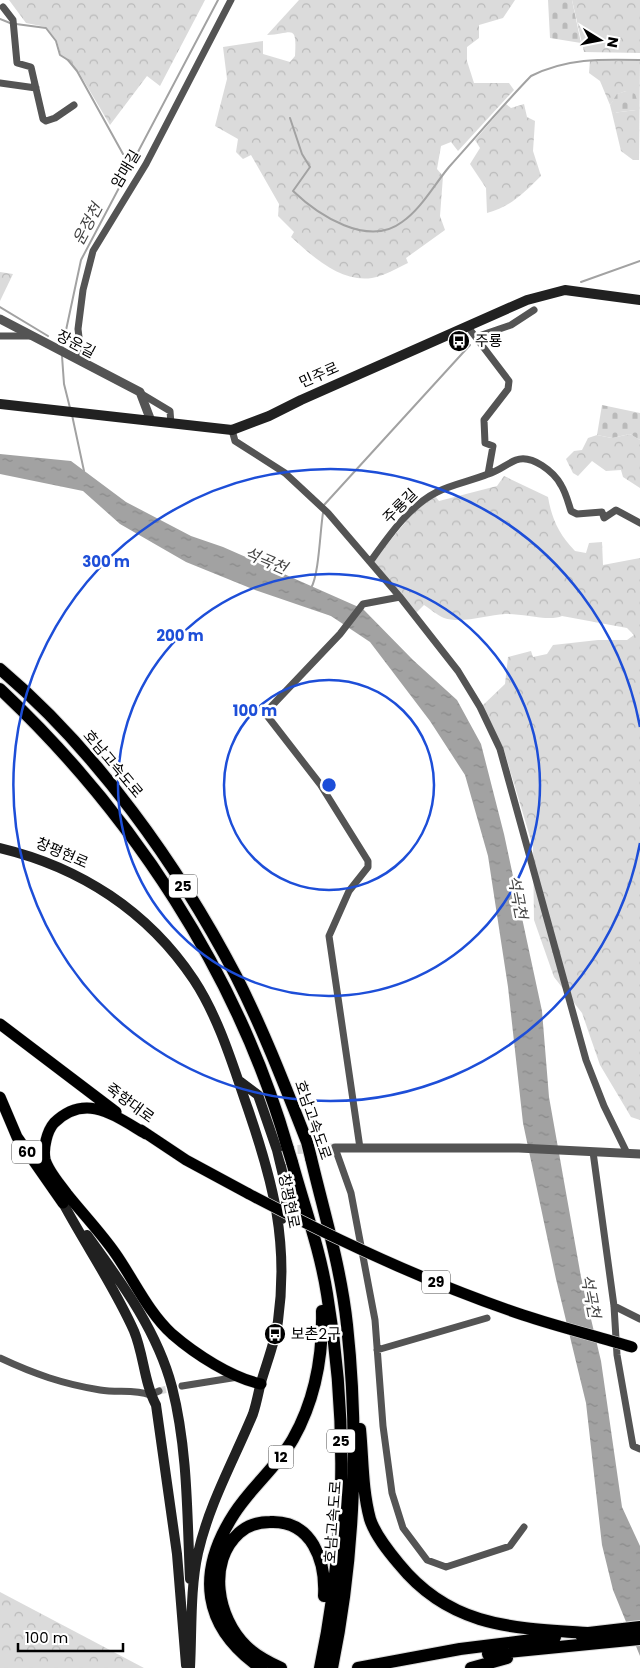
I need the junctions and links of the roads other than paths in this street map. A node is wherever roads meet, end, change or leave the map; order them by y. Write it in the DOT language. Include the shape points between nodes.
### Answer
graph roads {
  1 [pos="231,0"];
  2 [pos="3,7"];
  3 [pos="0,83"];
  4 [pos="36,88"];
  5 [pos="74,105"];
  6 [pos="640,300"];
  7 [pos="534,310"];
  8 [pos="0,319"];
  9 [pos="468,327"];
  10 [pos="0,336"];
  11 [pos="32,336"];
  12 [pos="476,337"];
  13 [pos="78,360"];
  14 [pos="140,392"];
  15 [pos="0,404"];
  16 [pos="151,421"];
  17 [pos="171,424"];
  18 [pos="232,430"];
  19 [pos="488,474"];
  20 [pos="640,523"];
  21 [pos="370,562"];
  22 [pos="400,597"];
  23 [pos="0,669"];
  24 [pos="0,689"];
  25 [pos="0,848"];
  26 [pos="0,1024"];
  27 [pos="0,1097"];
  28 [pos="146,1134"];
  29 [pos="335,1148"];
  30 [pos="360,1148"];
  31 [pos="593,1152"];
  32 [pos="627,1153"];
  33 [pos="640,1154"];
  34 [pos="63,1203"];
  35 [pos="307,1215"];
  36 [pos="614,1306"];
  37 [pos="487,1318"];
  38 [pos="640,1319"];
  39 [pos="636,1348"];
  40 [pos="377,1350"];
  41 [pos="0,1358"];
  42 [pos="238,1377"];
  43 [pos="261,1384"];
  44 [pos="182,1386"];
  45 [pos="350,1389"];
  46 [pos="154,1393"];
  47 [pos="640,1449"];
  48 [pos="524,1527"];
  49 [pos="194,1600"];
  50 [pos="640,1627"];
  51 [pos="589,1639"];
  52 [pos="640,1639"];
  53 [pos="186,1668"];
  54 [pos="190,1668"];
  55 [pos="261,1668"];
  56 [pos="281,1668"];
  57 [pos="314,1668"];
  58 [pos="320,1668"];
  59 [pos="332,1668"];
  60 [pos="358,1668"];
  61 [pos="397,1668"];
  62 [pos="471,1668"];
  1 -- 13 [label="street, 암매길" via="146,164 93,251 83,290"];
  2 -- 4 [label="street" via="13,20 17,63 30,66"];
  3 -- 4 [label="street"];
  4 -- 5 [label="street" via="42,119 46,121"];
  6 -- 9 [label="main road, 민주로" via="565,290 527,300"];
  7 -- 12 [label="street" via="511,325"];
  8 -- 11 [label="street, 장운길"];
  9 -- 12 [label="street"];
  9 -- 18 [label="main road, 민주로"];
  10 -- 11 [label="street"];
  11 -- 13 [label="street, 장운길"];
  12 -- 19 [label="street" via="509,381 508,389 484,420 485,443 493,446"];
  13 -- 14 [label="street, 장운길"];
  14 -- 16 [label="street"];
  14 -- 17 [label="street, 장운길" via="170,411"];
  15 -- 16 [label="main road, 민주로"];
  16 -- 17 [label="main road, 민주로"];
  17 -- 18 [label="main road, 민주로"];
  18 -- 21 [label="street" via="235,441 285,473 320,505"];
  19 -- 20 [label="street, 주룡길" via="517,460 530,461 546,468 561,485 571,511 578,514 602,512 604,518 616,510"];
  19 -- 21 [label="street, 주룡길" via="427,498 405,517"];
  21 -- 22 [label="street"];
  22 -- 30 [label="street" via="363,604 344,629 265,713 320,784 368,861 368,866 349,892 329,936"];
  22 -- 32 [label="street" via="458,671 480,707 500,750 586,1060"];
  23 -- 45 [label="highway, 호남고속도로 / 25, bridge" via="55,719 126,804 183,886 236,976 307,1142 335,1257 347,1324"];
  24 -- 35 [label="highway, 호남고속도로 / 25, bridge" via="44,730 98,794 158,874 227,989 273,1096"];
  25 -- 43 [label="main road, 창평현로 / 60" via="30,855 87,880 113,896 154,932 195,982 210,1012 262,1151 279,1227 283,1274 278,1323"];
  26 -- 28 [label="main road, 죽향대로 / 29"];
  27 -- 34 [label="main road, 60" via="18,1137"];
  28 -- 39 [label="main road, 죽향대로 / 29, bridge" via="186,1160 342,1241 443,1285 524,1315"];
  28 -- 42 [label="main road" via="107,1112 90,1107 77,1108 64,1114 51,1127 45,1159 54,1177 118,1258 154,1315 194,1351"];
  29 -- 30 [label="street"];
  29 -- 40 [label="street" via="350,1193 375,1320"];
  30 -- 31 [label="street" via="519,1148"];
  31 -- 32 [label="street"];
  31 -- 36 [label="street"];
  32 -- 33 [label="street"];
  34 -- 46 [label="main road" via="117,1295 135,1333"];
  34 -- 49 [label="main road, 60" via="132,1297 158,1348 171,1385 187,1479 190,1579"];
  35 -- 55 [label="highway, 12" via="321,1300 323,1340 314,1388 292,1441 235,1512 215,1551 210,1570 213,1605 226,1636"];
  35 -- 58 [label="highway, 호남고속도로 / 25" via="327,1294 339,1397 341,1457 334,1580"];
  36 -- 38 [label="street"];
  36 -- 47 [label="street" via="617,1355 633,1446"];
  37 -- 40 [label="street"];
  40 -- 48 [label="street" via="392,1493 403,1528 427,1560 446,1567 488,1554 510,1546"];
  41 -- 46 [label="street" via="40,1377 102,1390"];
  42 -- 43 [label="main road"];
  42 -- 44 [label="street"];
  43 -- 49 [label="main road, 창평현로 / 60" via="254,1411 212,1508 198,1554"];
  45 -- 51 [label="highway" via="360,1431 362,1482 371,1522 413,1582 441,1603 470,1618 503,1627"];
  45 -- 59 [label="highway, 호남고속도로 / 25" via="352,1472 348,1540"];
  46 -- 53 [label="main road" via="178,1554"];
  49 -- 54 [label="main road, 창평현로 / 60"];
  50 -- 51 [label="highway"];
  51 -- 52 [label="highway"];
  51 -- 60 [label="highway" via="460,1649"];
  51 -- 61 [label="highway"];
  51 -- 62 [label="highway"];
  56 -- 57 [label="highway" via="245,1646 229,1623 220,1598 223,1556 240,1532 258,1522 295,1525 309,1537 321,1557 324,1600"];
}
